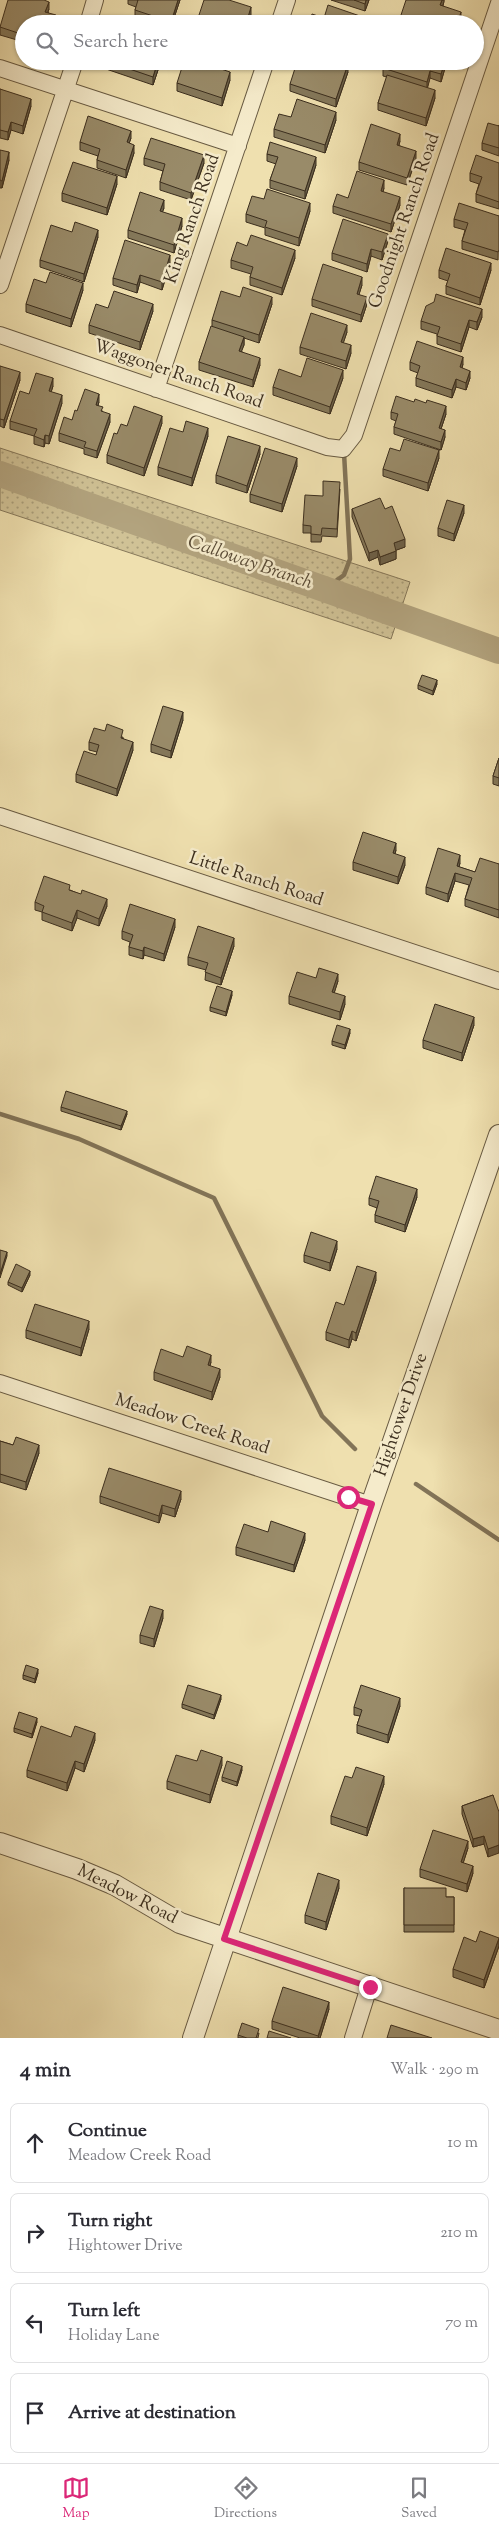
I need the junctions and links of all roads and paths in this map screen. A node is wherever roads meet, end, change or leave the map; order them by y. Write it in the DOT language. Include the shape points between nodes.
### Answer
graph roads {
  1 [pos="96,0"];
  2 [pos="287,0"];
  3 [pos="499,3"];
  4 [pos="91,15"];
  5 [pos="282,15"];
  6 [pos="484,48"];
  7 [pos="0,68"];
  8 [pos="72,70"];
  9 [pos="263,70"];
  10 [pos="477,70"];
  11 [pos="66,90"];
  12 [pos="238,146"];
  13 [pos="0,286"];
  14 [pos="0,335"];
  15 [pos="156,389"];
  16 [pos="344,449"];
  17 [pos="0,816"];
  18 [pos="499,982"];
  19 [pos="499,1135"];
  20 [pos="0,1383"];
  21 [pos="372,1504"];
  22 [pos="0,1843"];
  23 [pos="224,1939"];
  24 [pos="370,1987"];
  25 [pos="499,2030"];
  26 [pos="193,2038"];
  27 [pos="353,2038"];
  1 -- 4 [label="street"];
  2 -- 5 [label="street"];
  3 -- 6 [label="street, Goodnight Ranch Road"];
  7 -- 11 [label="street"];
  8 -- 11 [label="street"];
  9 -- 12 [label="street, King Ranch Road"];
  10 -- 16 [label="street, Goodnight Ranch Road" via="354,435"];
  11 -- 12 [label="street"];
  11 -- 13 [label="street"];
  12 -- 15 [label="street, King Ranch Road"];
  14 -- 15 [label="street, Waggoner Ranch Road"];
  15 -- 16 [label="street, Waggoner Ranch Road" via="327,447"];
  17 -- 18 [label="street, Little Ranch Road"];
  19 -- 21 [label="street, Hightower Drive"];
  20 -- 21 [label="street, Meadow Creek Road"];
  21 -- 23 [label="street, Hightower Drive"];
  22 -- 23 [label="street, Meadow Road" via="115,1885 180,1923"];
  23 -- 24 [label="street, Meadow Road"];
  23 -- 26 [label="street, Hightower Drive"];
  24 -- 25 [label="street, Meadow Road"];
  24 -- 27 [label="street"];
}
